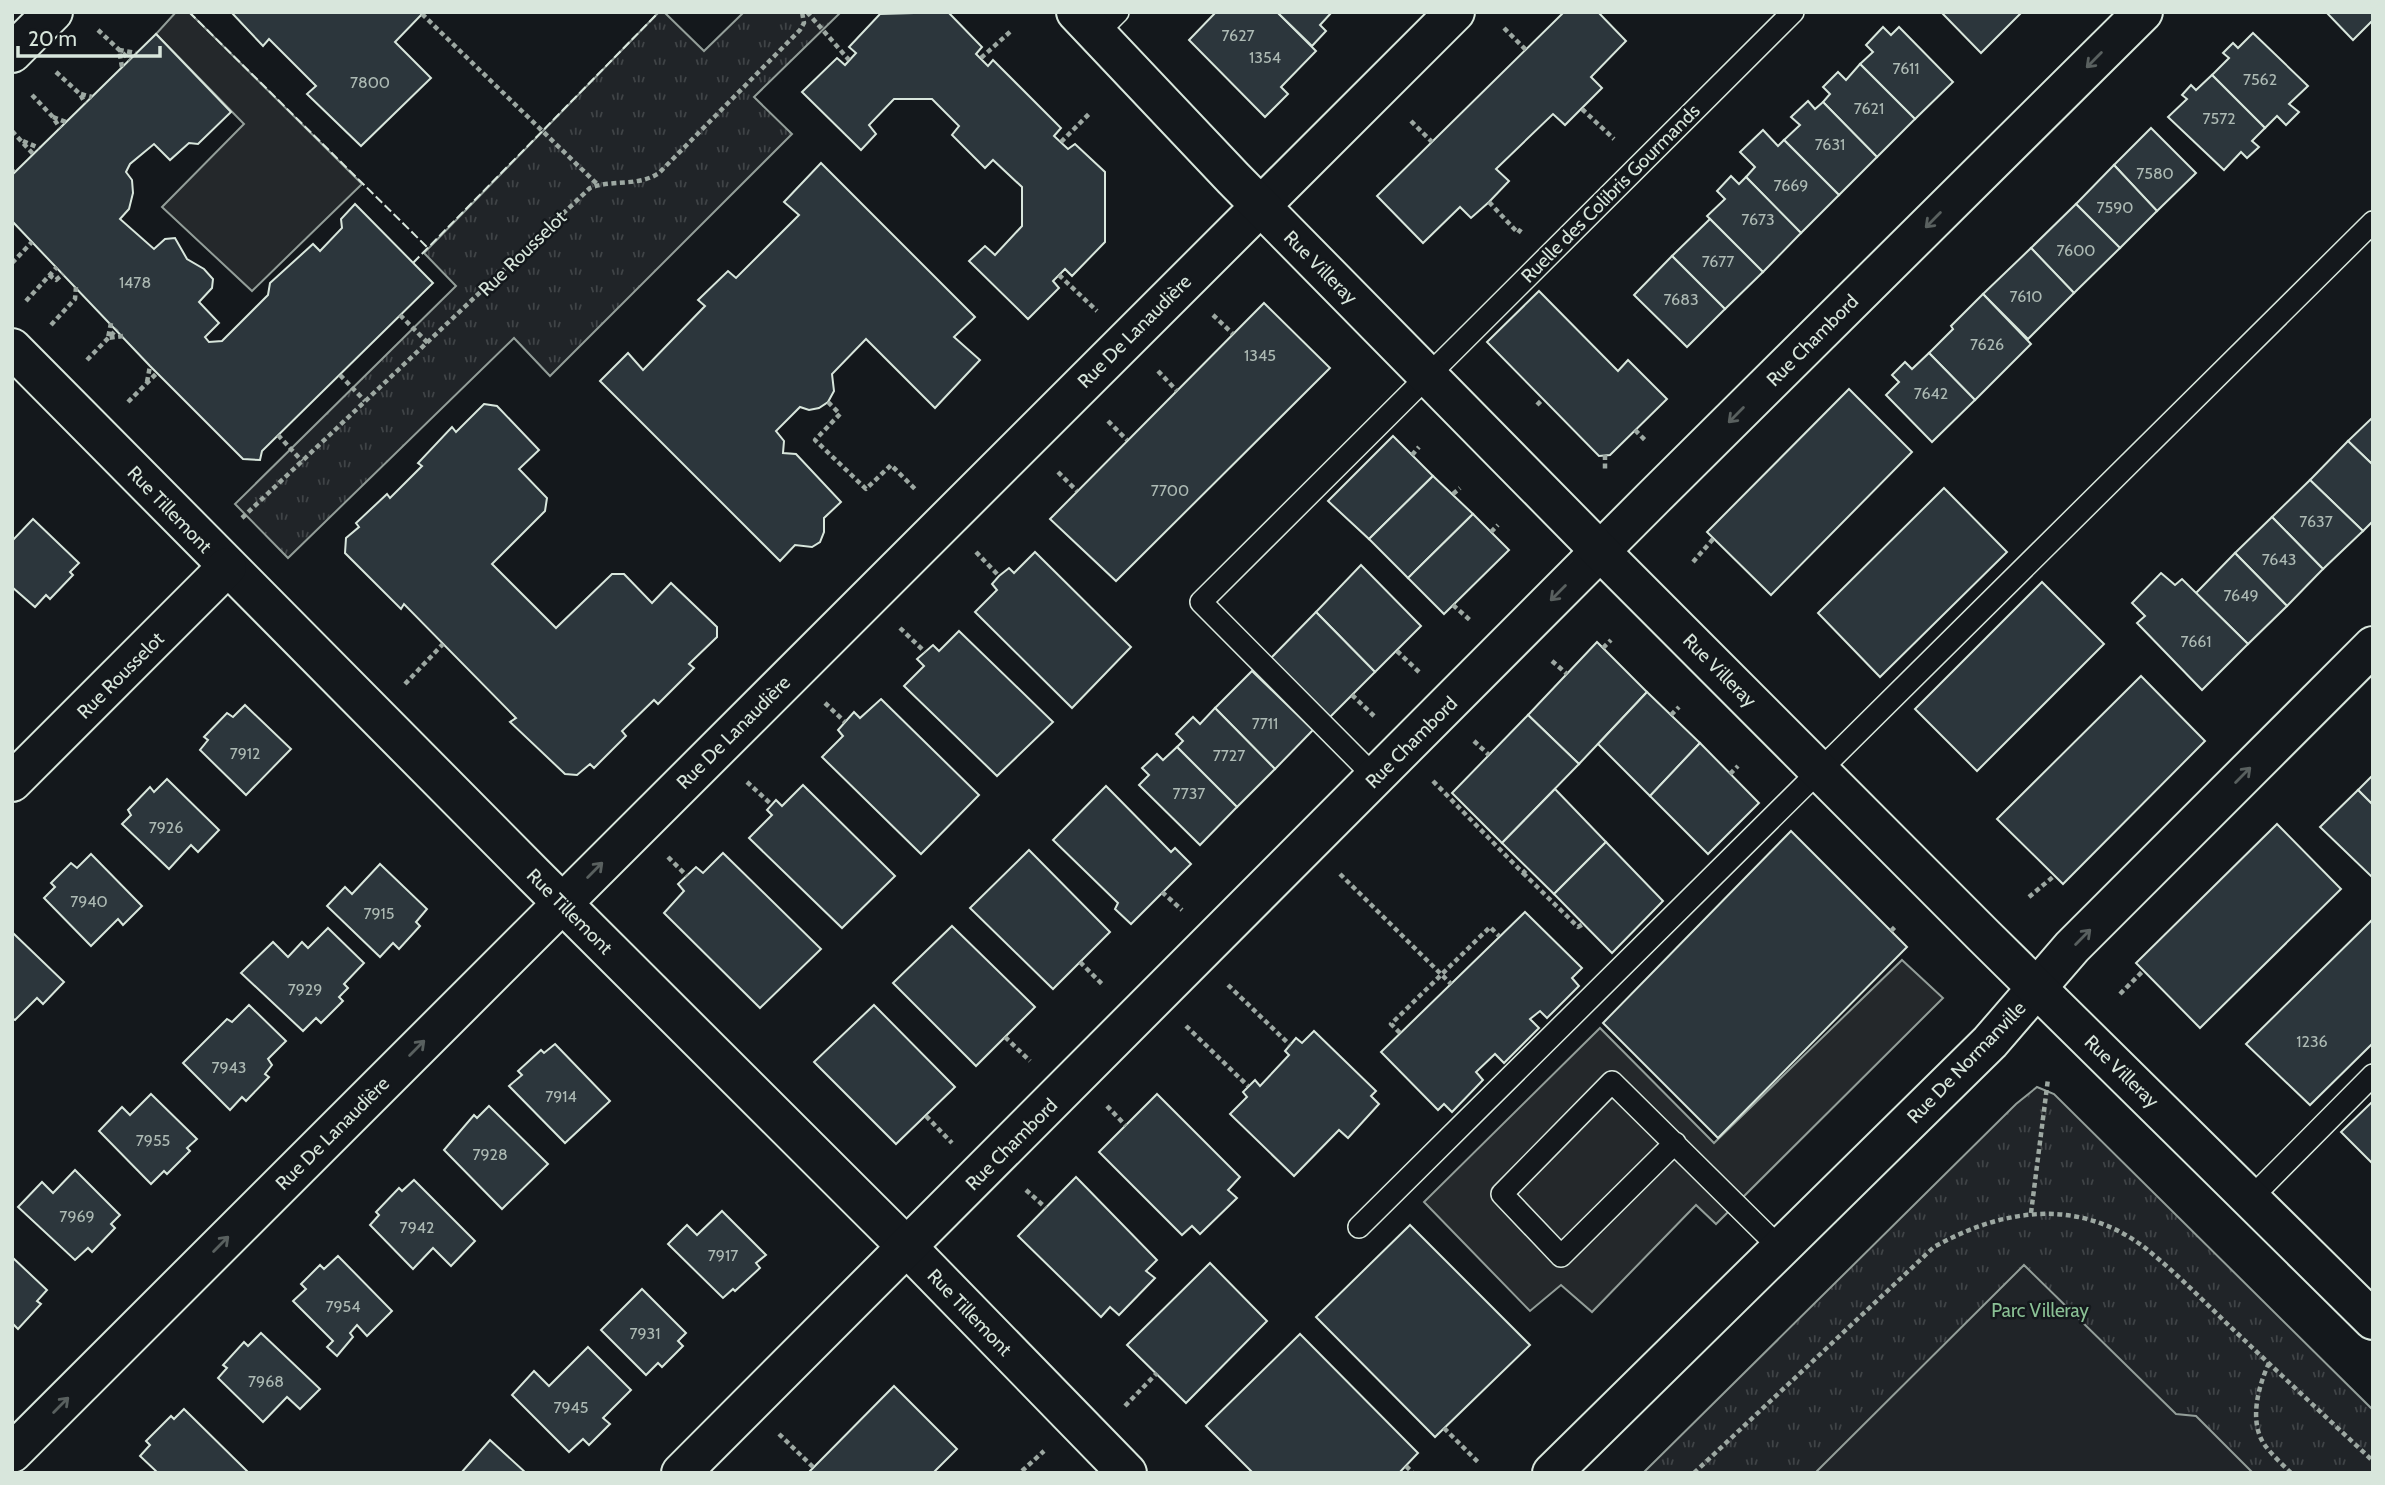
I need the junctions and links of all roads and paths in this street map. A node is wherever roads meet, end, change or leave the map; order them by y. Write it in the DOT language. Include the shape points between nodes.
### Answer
graph roads {
  1 [pos="53,12"];
  2 [pos="802,12"];
  3 [pos="807,12"];
  4 [pos="1455,12"];
  5 [pos="1793,12"];
  6 [pos="2143,12"];
  7 [pos="422,14"];
  8 [pos="1097,19"];
  9 [pos="1504,29"];
  10 [pos="98,30"];
  11 [pos="1011,31"];
  12 [pos="119,50"];
  13 [pos="1526,50"];
  14 [pos="12,53"];
  15 [pos="136,53"];
  16 [pos="981,58"];
  17 [pos="130,60"];
  18 [pos="849,60"];
  19 [pos="122,68"];
  20 [pos="56,72"];
  21 [pos="80,94"];
  22 [pos="32,95"];
  23 [pos="92,97"];
  24 [pos="85,103"];
  25 [pos="1582,109"];
  26 [pos="1089,114"];
  27 [pos="52,116"];
  28 [pos="1411,121"];
  29 [pos="66,122"];
  30 [pos="60,128"];
  31 [pos="12,131"];
  32 [pos="23,141"];
  33 [pos="1615,141"];
  34 [pos="1061,142"];
  35 [pos="1432,142"];
  36 [pos="39,148"];
  37 [pos="34,155"];
  38 [pos="598,185"];
  39 [pos="1489,202"];
  40 [pos="1259,205"];
  41 [pos="2373,222"];
  42 [pos="1527,223"];
  43 [pos="32,242"];
  44 [pos="12,263"];
  45 [pos="57,267"];
  46 [pos="63,274"];
  47 [pos="49,275"];
  48 [pos="1059,275"];
  49 [pos="76,287"];
  50 [pos="82,293"];
  51 [pos="75,299"];
  52 [pos="26,300"];
  53 [pos="1209,311"];
  54 [pos="1099,313"];
  55 [pos="400,315"];
  56 [pos="111,323"];
  57 [pos="51,326"];
  58 [pos="117,329"];
  59 [pos="1233,334"];
  60 [pos="123,336"];
  61 [pos="108,338"];
  62 [pos="428,342"];
  63 [pos="12,348"];
  64 [pos="86,361"];
  65 [pos="150,366"];
  66 [pos="1154,367"];
  67 [pos="157,373"];
  68 [pos="340,375"];
  69 [pos="1429,375"];
  70 [pos="147,383"];
  71 [pos="1177,391"];
  72 [pos="1543,399"];
  73 [pos="365,401"];
  74 [pos="828,402"];
  75 [pos="128,403"];
  76 [pos="1537,405"];
  77 [pos="1104,417"];
  78 [pos="1635,430"];
  79 [pos="278,435"];
  80 [pos="1127,440"];
  81 [pos="1650,445"];
  82 [pos="1419,447"];
  83 [pos="1412,455"];
  84 [pos="1605,455"];
  85 [pos="302,461"];
  86 [pos="1053,467"];
  87 [pos="1605,472"];
  88 [pos="1460,488"];
  89 [pos="1077,491"];
  90 [pos="919,493"];
  91 [pos="1453,495"];
  92 [pos="242,519"];
  93 [pos="1498,524"];
  94 [pos="1491,531"];
  95 [pos="1714,538"];
  96 [pos="971,547"];
  97 [pos="1600,551"];
  98 [pos="1693,562"];
  99 [pos="227,567"];
  100 [pos="999,576"];
  101 [pos="1453,605"];
  102 [pos="895,623"];
  103 [pos="1475,624"];
  104 [pos="1611,640"];
  105 [pos="443,644"];
  106 [pos="2373,646"];
  107 [pos="1603,648"];
  108 [pos="1397,651"];
  109 [pos="925,652"];
  110 [pos="1550,659"];
  111 [pos="1567,674"];
  112 [pos="1424,677"];
  113 [pos="405,684"];
  114 [pos="1352,695"];
  115 [pos="820,698"];
  116 [pos="1679,707"];
  117 [pos="1671,715"];
  118 [pos="845,722"];
  119 [pos="1380,722"];
  120 [pos="1471,738"];
  121 [pos="1489,755"];
  122 [pos="1738,766"];
  123 [pos="1821,770"];
  124 [pos="1730,774"];
  125 [pos="741,776"];
  126 [pos="1376,778"];
  127 [pos="1430,778"];
  128 [pos="12,782"];
  129 [pos="772,805"];
  130 [pos="664,853"];
  131 [pos="1528,868"];
  132 [pos="1337,872"];
  133 [pos="1523,873"];
  134 [pos="687,876"];
  135 [pos="2054,876"];
  136 [pos="1162,892"];
  137 [pos="2029,897"];
  138 [pos="562,903"];
  139 [pos="1187,914"];
  140 [pos="1583,924"];
  141 [pos="1897,925"];
  142 [pos="1891,931"];
  143 [pos="1499,936"];
  144 [pos="1080,962"];
  145 [pos="2143,971"];
  146 [pos="1441,975"];
  147 [pos="1226,983"];
  148 [pos="1451,984"];
  149 [pos="2037,987"];
  150 [pos="1110,991"];
  151 [pos="2120,994"];
  152 [pos="1184,1024"];
  153 [pos="1400,1033"];
  154 [pos="1005,1037"];
  155 [pos="1290,1045"];
  156 [pos="1034,1066"];
  157 [pos="2373,1075"];
  158 [pos="2048,1079"];
  159 [pos="1248,1086"];
  160 [pos="1105,1104"];
  161 [pos="926,1115"];
  162 [pos="1126,1126"];
  163 [pos="1675,1143"];
  164 [pos="954,1145"];
  165 [pos="1022,1186"];
  166 [pos="2251,1198"];
  167 [pos="1046,1208"];
  168 [pos="2031,1213"];
  169 [pos="1359,1227"];
  170 [pos="908,1248"];
  171 [pos="1781,1249"];
  172 [pos="2373,1320"];
  173 [pos="2269,1363"];
  174 [pos="1157,1373"];
  175 [pos="1125,1406"];
  176 [pos="1444,1428"];
  177 [pos="776,1431"];
  178 [pos="1044,1451"];
  179 [pos="12,1453"];
  180 [pos="2373,1461"];
  181 [pos="1480,1464"];
  182 [pos="1406,1466"];
  183 [pos="813,1467"];
  184 [pos="1022,1471"];
  185 [pos="681,1473"];
  186 [pos="1128,1473"];
  187 [pos="1413,1473"];
  188 [pos="1552,1473"];
  189 [pos="1694,1473"];
  190 [pos="2291,1473"];
  1 -- 14 [label="street"];
  2 -- 38 [label="path" via="800,30 659,173 640,182"];
  3 -- 18 [label="path"];
  4 -- 40 [label="street, Rue De Lanaudière"];
  5 -- 69 [label="lane, Ruelle des Colibris Gourmands"];
  6 -- 97 [label="street, Rue Chambord, one-way"];
  7 -- 38 [label="path"];
  8 -- 40 [label="street, Rue Villeray"];
  9 -- 13 [label="path"];
  10 -- 12 [label="path"];
  11 -- 16 [label="path"];
  12 -- 15 [label="path"];
  12 -- 17 [label="path"];
  12 -- 19 [label="path"];
  20 -- 21 [label="path"];
  21 -- 23 [label="path"];
  21 -- 24 [label="path"];
  22 -- 27 [label="path"];
  25 -- 33 [label="path"];
  26 -- 34 [label="path"];
  27 -- 29 [label="path"];
  27 -- 30 [label="path"];
  28 -- 35 [label="path"];
  31 -- 32 [label="path"];
  32 -- 36 [label="path"];
  32 -- 37 [label="path"];
  38 -- 62 [label="path, Rue Rousselot"];
  39 -- 42 [label="path" via="1518,233"];
  40 -- 69 [label="street, Rue Villeray"];
  138 -- 40 [label="street, Rue De Lanaudière, one-way"];
  41 -- 123 [label="lane"];
  43 -- 44 [label="path"];
  45 -- 47 [label="path"];
  46 -- 47 [label="path" via="56,280"];
  47 -- 52 [label="path"];
  48 -- 54 [label="path"];
  49 -- 51 [label="path"];
  50 -- 51 [label="path"];
  51 -- 57 [label="path"];
  53 -- 59 [label="path"];
  55 -- 62 [label="path"];
  56 -- 61 [label="path"];
  58 -- 61 [label="path"];
  60 -- 61 [label="path"];
  61 -- 64 [label="path"];
  62 -- 73 [label="path, Rue Rousselot"];
  63 -- 99 [label="street, Rue Tillemont"];
  65 -- 70 [label="path"];
  66 -- 71 [label="path"];
  67 -- 70 [label="path"];
  68 -- 73 [label="path"];
  69 -- 97 [label="street, Rue Villeray"];
  69 -- 126 [label="lane, Ruelle des Colibris Gourmands" via="1201,602"];
  70 -- 75 [label="path"];
  72 -- 76 [label="path"];
  73 -- 85 [label="path, Rue Rousselot"];
  74 -- 90 [label="path" via="840,414 815,440 866,489 891,465"];
  77 -- 80 [label="path"];
  78 -- 81 [label="path"];
  79 -- 85 [label="path"];
  82 -- 83 [label="path"];
  84 -- 87 [label="path"];
  85 -- 92 [label="path, Rue Rousselot"];
  86 -- 89 [label="path"];
  88 -- 91 [label="path"];
  93 -- 94 [label="path"];
  95 -- 98 [label="path"];
  96 -- 100 [label="path"];
  97 -- 123 [label="street, Rue Villeray"];
  97 -- 126 [label="street, Rue Chambord, one-way"];
  99 -- 128 [label="street, Rue Rousselot"];
  99 -- 138 [label="street, Rue Tillemont"];
  101 -- 103 [label="path"];
  102 -- 109 [label="path"];
  104 -- 107 [label="path"];
  105 -- 113 [label="path"];
  149 -- 106 [label="street, Rue De Normanville, one-way"];
  108 -- 112 [label="path"];
  110 -- 111 [label="path"];
  114 -- 119 [label="path"];
  115 -- 118 [label="path"];
  116 -- 117 [label="path"];
  120 -- 121 [label="path"];
  122 -- 124 [label="path"];
  123 -- 149 [label="street, Rue Villeray"];
  123 -- 169 [label="lane"];
  125 -- 129 [label="path"];
  126 -- 170 [label="street, Rue Chambord"];
  127 -- 133 [label="path"];
  130 -- 134 [label="path"];
  131 -- 133 [label="path"];
  132 -- 146 [label="path"];
  133 -- 140 [label="path" via="1578,927"];
  135 -- 137 [label="path"];
  136 -- 139 [label="path"];
  138 -- 170 [label="street, Rue Tillemont"];
  179 -- 138 [label="street, Rue De Lanaudière, one-way"];
  141 -- 142 [label="path"];
  143 -- 146 [label="path" via="1490,927"];
  144 -- 150 [label="path"];
  145 -- 151 [label="path"];
  146 -- 148 [label="path"];
  146 -- 153 [label="path" via="1391,1024"];
  147 -- 155 [label="path"];
  149 -- 166 [label="street, Rue Villeray"];
  149 -- 171 [label="street, Rue De Normanville" via="1990,1042"];
  152 -- 159 [label="path"];
  154 -- 156 [label="path"];
  157 -- 166 [label="lane"];
  158 -- 168 [label="path"];
  160 -- 162 [label="path"];
  161 -- 164 [label="path"];
  163 -- 163 [label="lane" via="1612,1082 1502,1194 1561,1256"];
  163 -- 171 [label="lane"];
  165 -- 167 [label="path"];
  166 -- 172 [label="street, Rue Villeray"];
  168 -- 173 [label="path" via="2090,1221 2134,1241"];
  168 -- 189 [label="path" via="1980,1224 1934,1247"];
  170 -- 185 [label="street, Rue Chambord"];
  170 -- 186 [label="street, Rue Tillemont"];
  171 -- 188 [label="street, Rue De Normanville"];
  173 -- 180 [label="path"];
  173 -- 190 [label="path" via="2259,1391 2257,1427 2263,1443"];
  174 -- 175 [label="path"];
  176 -- 181 [label="path"];
  177 -- 183 [label="path"];
  178 -- 184 [label="path"];
  182 -- 187 [label="path"];
}
